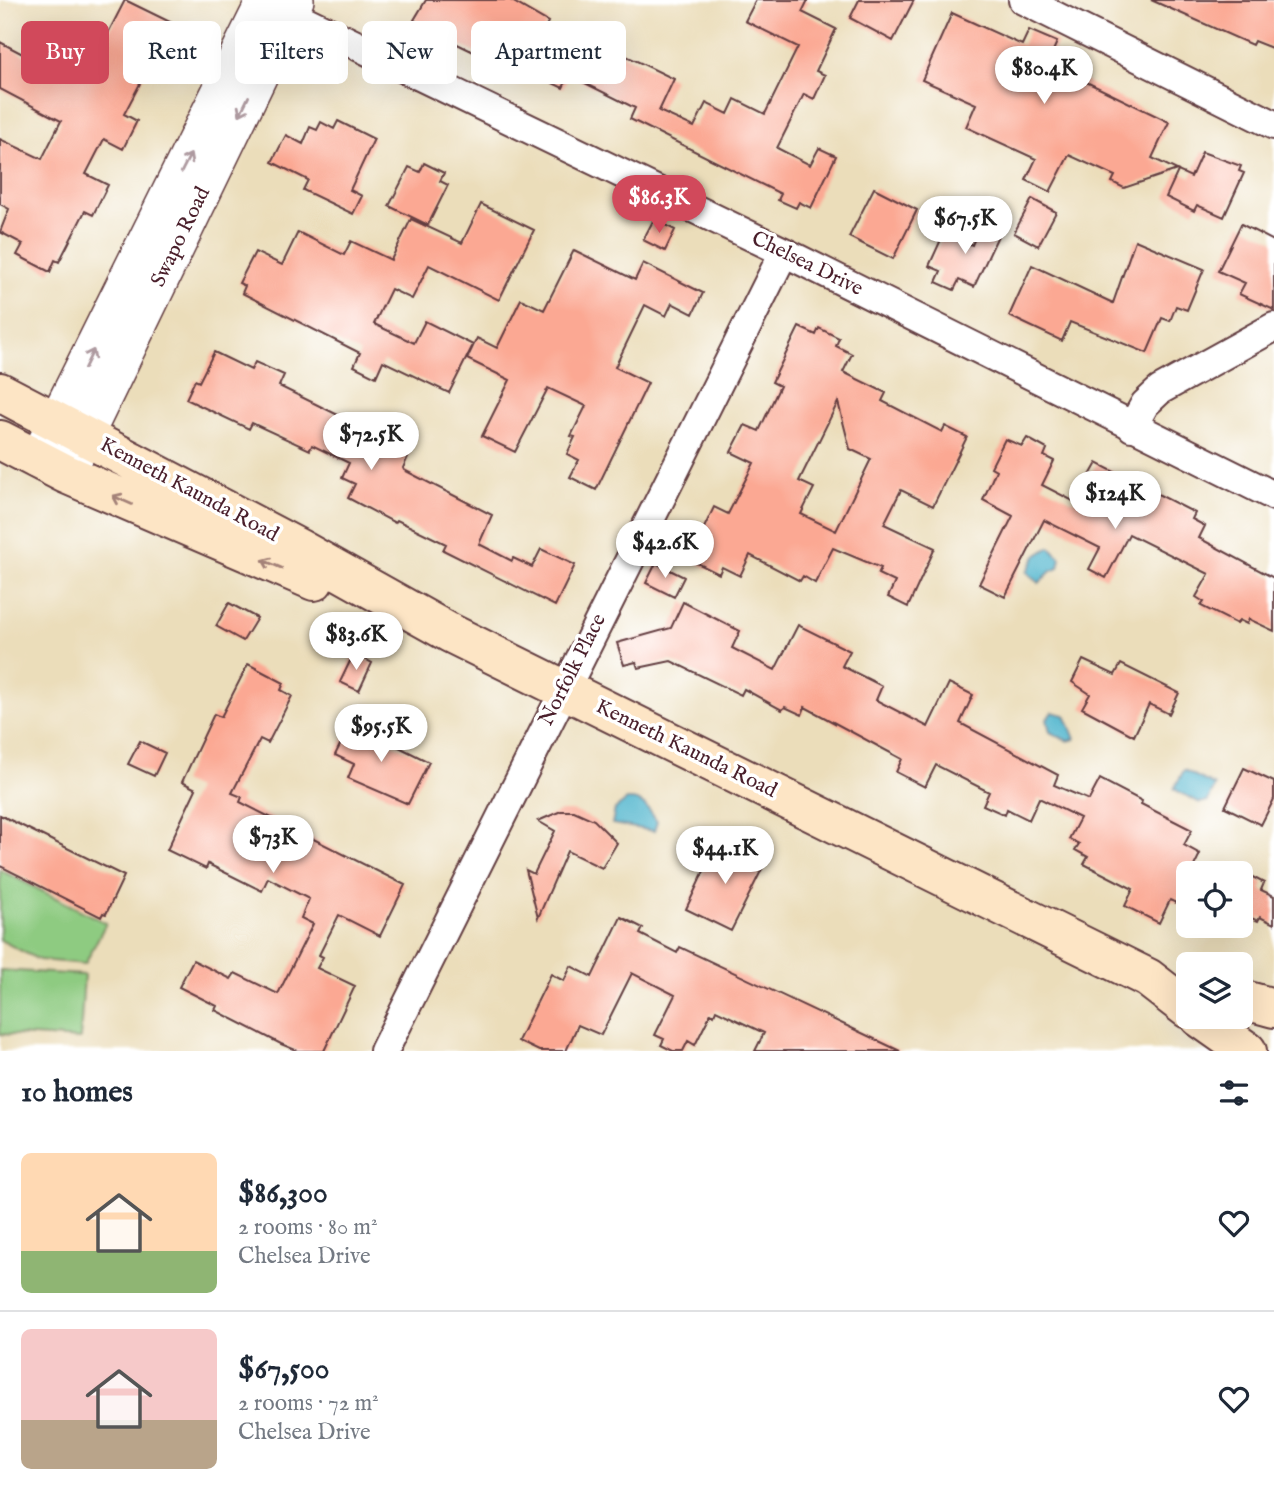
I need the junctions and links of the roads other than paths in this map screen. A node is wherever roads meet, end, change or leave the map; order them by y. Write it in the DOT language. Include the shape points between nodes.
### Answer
graph roads {
  1 [pos="1023,0"];
  2 [pos="275,3"];
  3 [pos="1274,125"];
  4 [pos="784,252"];
  5 [pos="1274,327"];
  6 [pos="0,393"];
  7 [pos="1132,426"];
  8 [pos="73,428"];
  9 [pos="0,440"];
  10 [pos="52,467"];
  11 [pos="1274,496"];
  12 [pos="450,633"];
  13 [pos="563,689"];
  14 [pos="1148,978"];
  15 [pos="1176,984"];
  16 [pos="1176,1000"];
  17 [pos="1253,1002"];
  18 [pos="1274,1008"];
  19 [pos="1216,1029"];
  20 [pos="384,1051"];
  21 [pos="1247,1051"];
  1 -- 3 [label="street"];
  2 -- 4 [label="street, Chelsea Drive"];
  2 -- 8 [label="street, Swapo Road"];
  4 -- 7 [label="street, Chelsea Drive"];
  4 -- 13 [label="street, Norfolk Place"];
  5 -- 7 [label="street" via="1160,390 1144,404"];
  6 -- 8 [label="main road, Kenneth Kaunda Road"];
  7 -- 11 [label="street, Chelsea Drive"];
  8 -- 10 [label="street, Swapo Road"];
  8 -- 12 [label="main road, Kenneth Kaunda Road"];
  9 -- 10 [label="main road, Kenneth Kaunda Road"];
  12 -- 10 [label="main road, Kenneth Kaunda Road, one-way" via="287,570"];
  12 -- 13 [label="main road, Kenneth Kaunda Road"];
  13 -- 14 [label="main road, Kenneth Kaunda Road"];
  13 -- 20 [label="street, Norfolk Place"];
  14 -- 15 [label="main road, Kenneth Kaunda Road"];
  14 -- 16 [label="main road, Kenneth Kaunda Road"];
  17 -- 18 [label="main road"];
  19 -- 21 [label="main road"];
}
